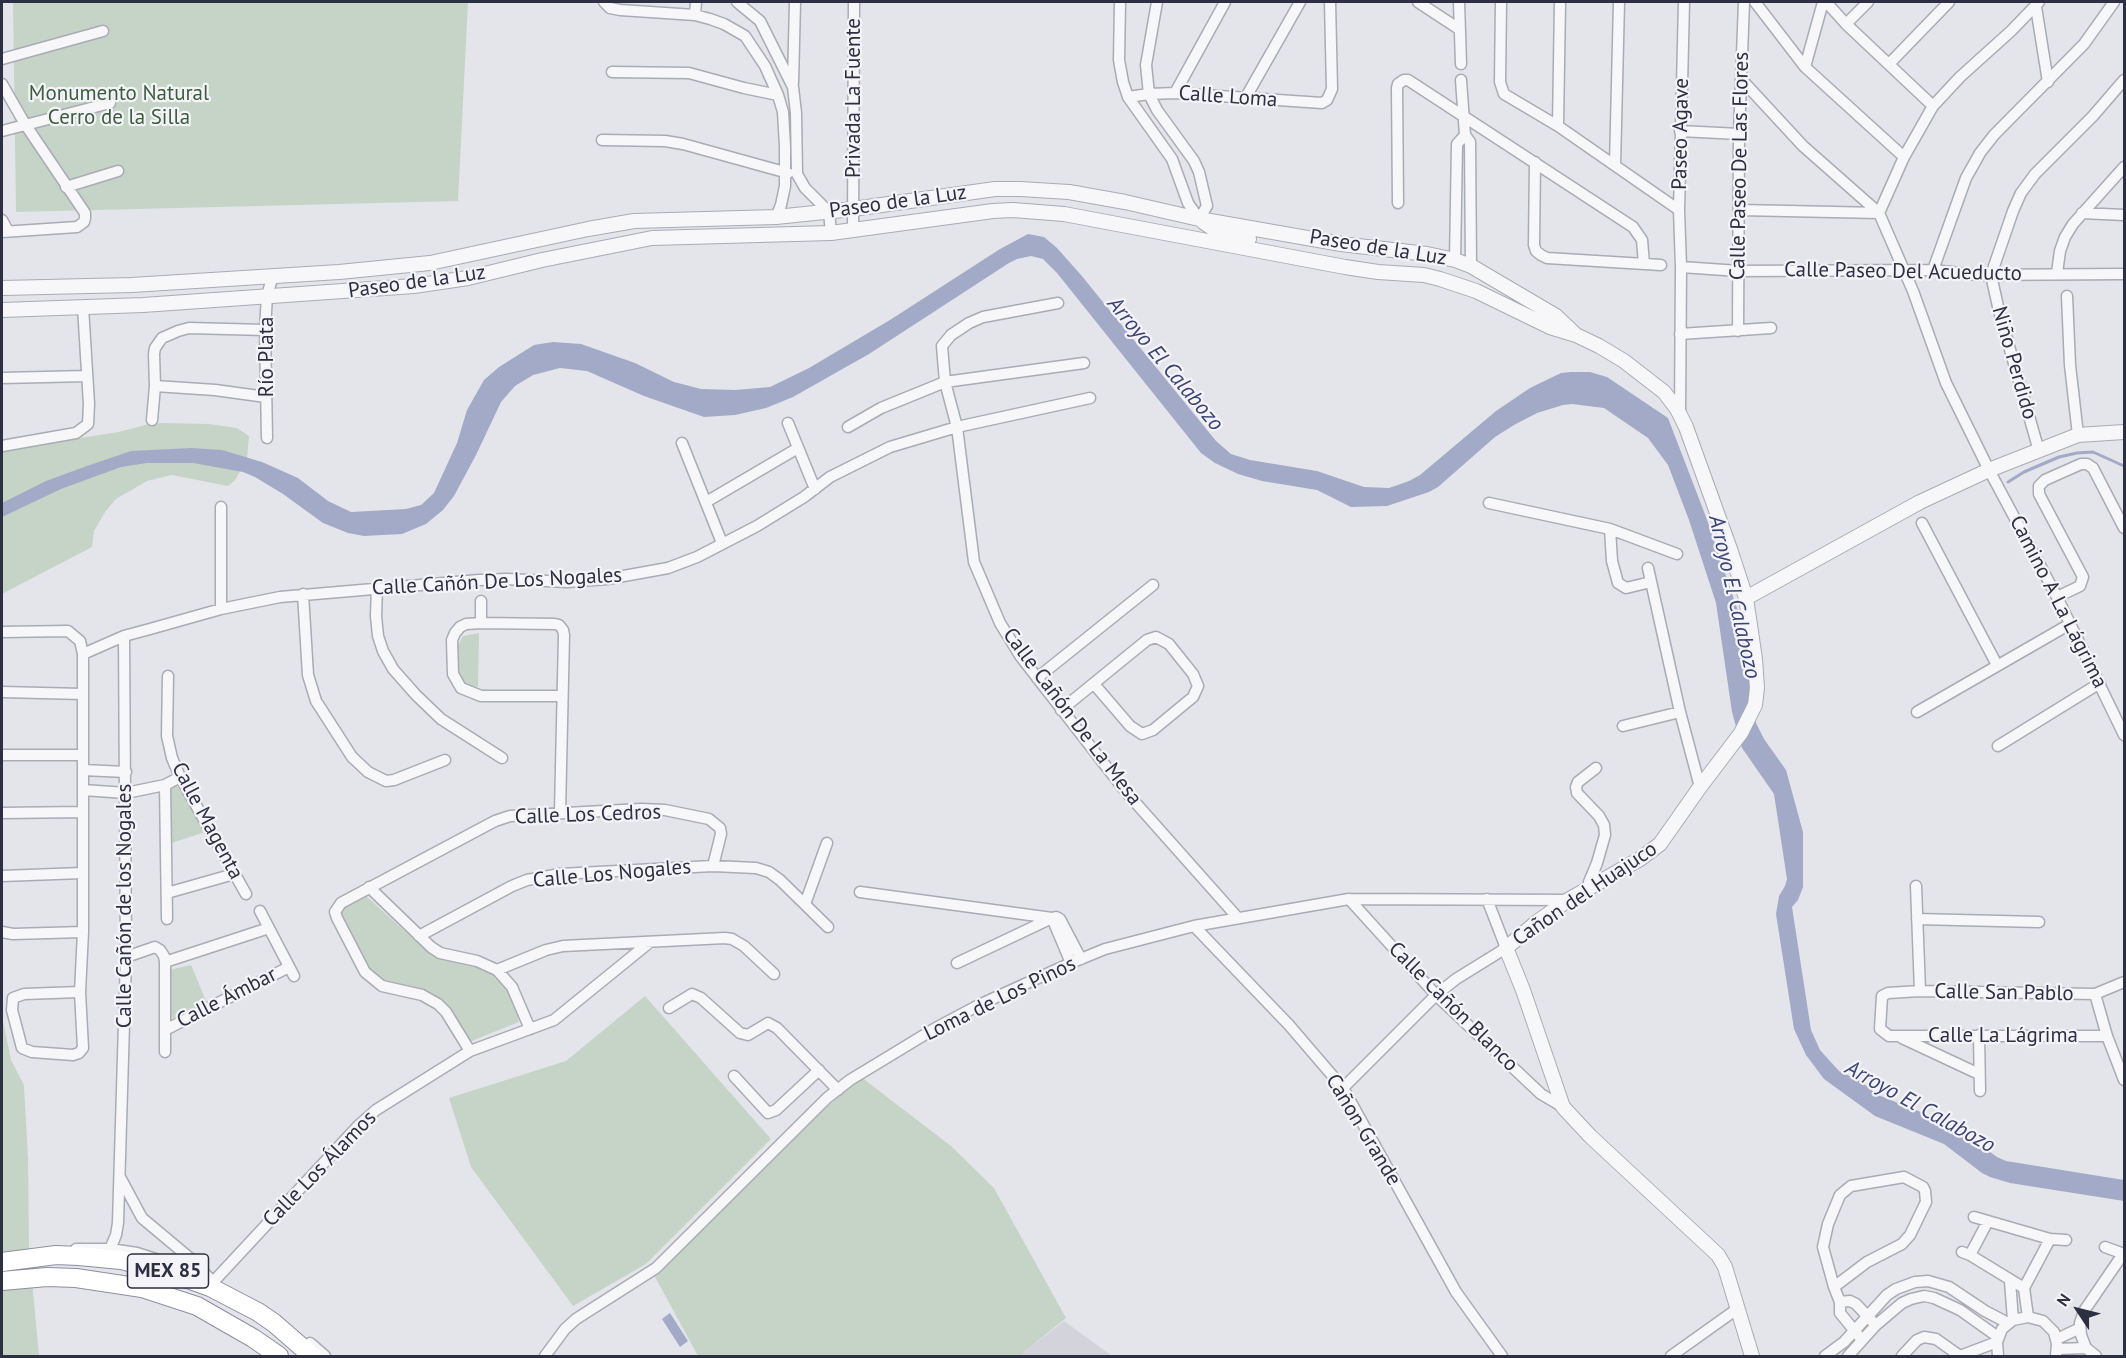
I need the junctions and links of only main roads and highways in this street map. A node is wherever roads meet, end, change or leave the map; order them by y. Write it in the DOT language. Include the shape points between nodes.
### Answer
graph roads {
  1 [pos="2,1262"];
  2 [pos="2,1281"];
  3 [pos="279,1356"];
  4 [pos="312,1356"];
  1 -- 4 [label="highway, MEX 85" via="56,1255 121,1260 169,1272 210,1287 258,1312"];
  2 -- 3 [label="highway, MEX 85" via="76,1278 151,1291 197,1306"];
}
